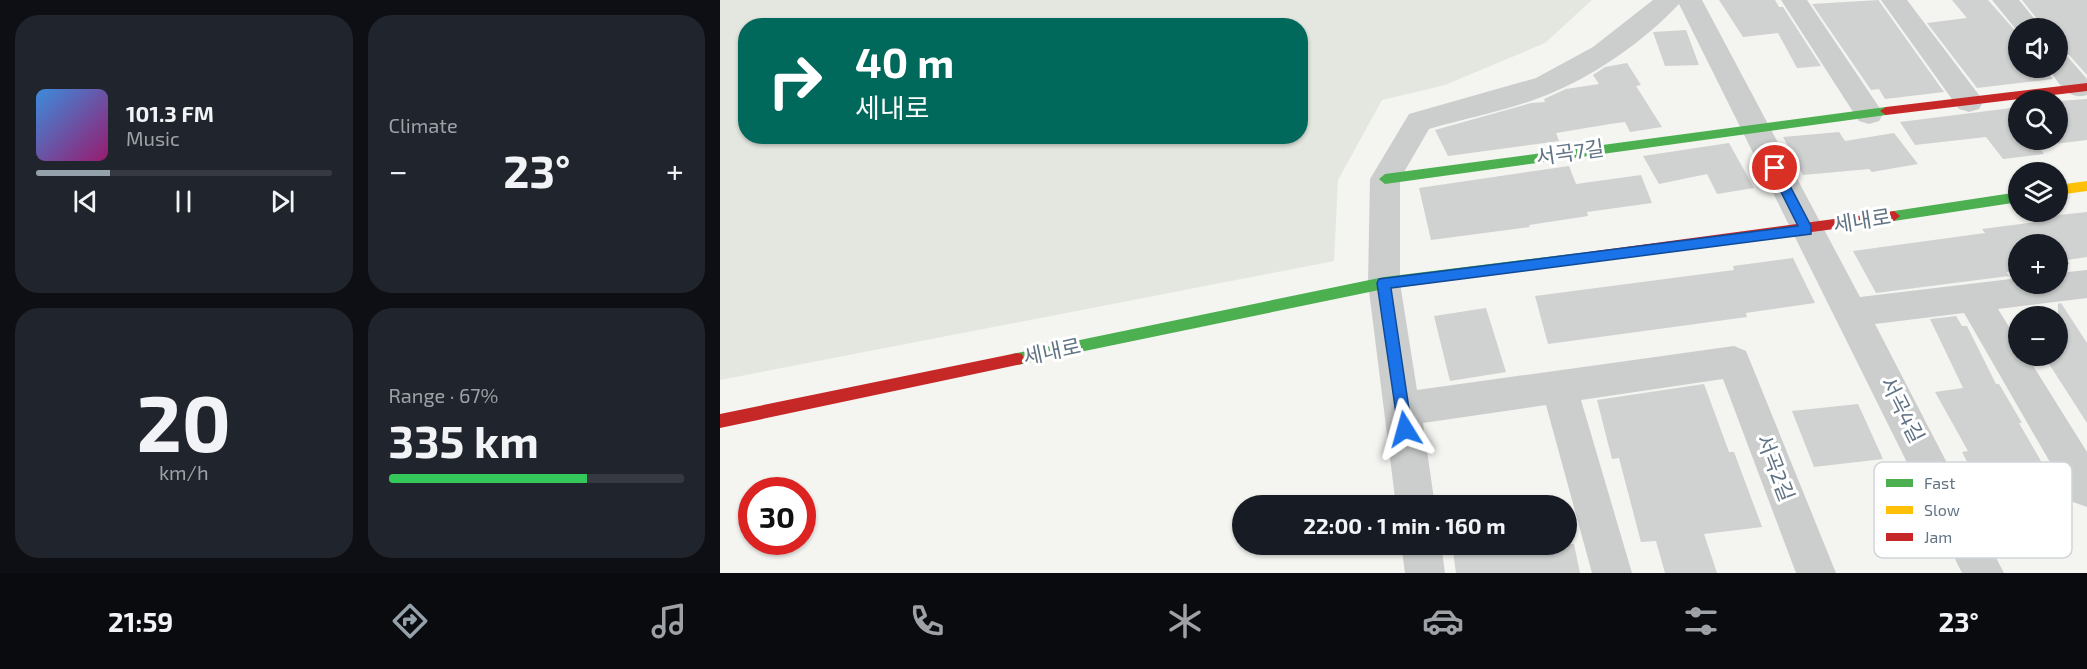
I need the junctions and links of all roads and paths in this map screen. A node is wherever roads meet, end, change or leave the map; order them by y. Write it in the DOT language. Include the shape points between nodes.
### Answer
graph roads {
  1 [pos="1669,0"];
  2 [pos="1689,0"];
  3 [pos="1794,0"];
  4 [pos="1894,0"];
  5 [pos="2005,0"];
  6 [pos="2020,18"];
  7 [pos="2068,73"];
  8 [pos="2083,88"];
  9 [pos="1969,102"];
  10 [pos="1869,114"];
  11 [pos="1754,128"];
  12 [pos="1385,179"];
  13 [pos="2087,186"];
  14 [pos="2068,189"];
  15 [pos="2008,198"];
  16 [pos="1806,230"];
  17 [pos="1384,283"];
  18 [pos="2087,284"];
  19 [pos="1973,298"];
  20 [pos="1853,312"];
  21 [pos="1559,387"];
  22 [pos="1402,410"];
  23 [pos="720,421"];
  24 [pos="1928,462"];
  25 [pos="2071,462"];
  26 [pos="2072,463"];
  27 [pos="2087,488"];
  28 [pos="1414,495"];
  29 [pos="1423,555"];
  30 [pos="1976,558"];
  31 [pos="1425,573"];
  32 [pos="1612,573"];
  33 [pos="1815,573"];
  34 [pos="1984,573"];
  1 -- 12 [label="street" via="1587,63 1528,92 1419,121"];
  2 -- 11 [label="street"];
  3 -- 10 [label="street"];
  4 -- 9 [label="street"];
  5 -- 6 [label="street"];
  7 -- 8 [label="street, 서곡7길"];
  8 -- 9 [label="street, 서곡7길"];
  9 -- 10 [label="street, 서곡7길"];
  10 -- 11 [label="street, 서곡7길"];
  11 -- 12 [label="street, 서곡7길"];
  11 -- 16 [label="street"];
  12 -- 17 [label="street"];
  13 -- 14 [label="street"];
  15 -- 16 [label="street, 세내로"];
  16 -- 17 [label="street, 세내로"];
  16 -- 20 [label="street, 서곡4길"];
  17 -- 22 [label="street"];
  17 -- 23 [label="street, 세내로"];
  18 -- 19 [label="street"];
  19 -- 20 [label="street"];
  19 -- 25 [label="street"];
  20 -- 24 [label="street, 서곡4길"];
  21 -- 22 [label="street"];
  21 -- 32 [label="street"];
  21 -- 33 [label="street, 서곡2길" via="1734,362"];
  22 -- 28 [label="street"];
  26 -- 27 [label="street"];
  29 -- 31 [label="street"];
  30 -- 34 [label="street, 서곡4길"];
}
